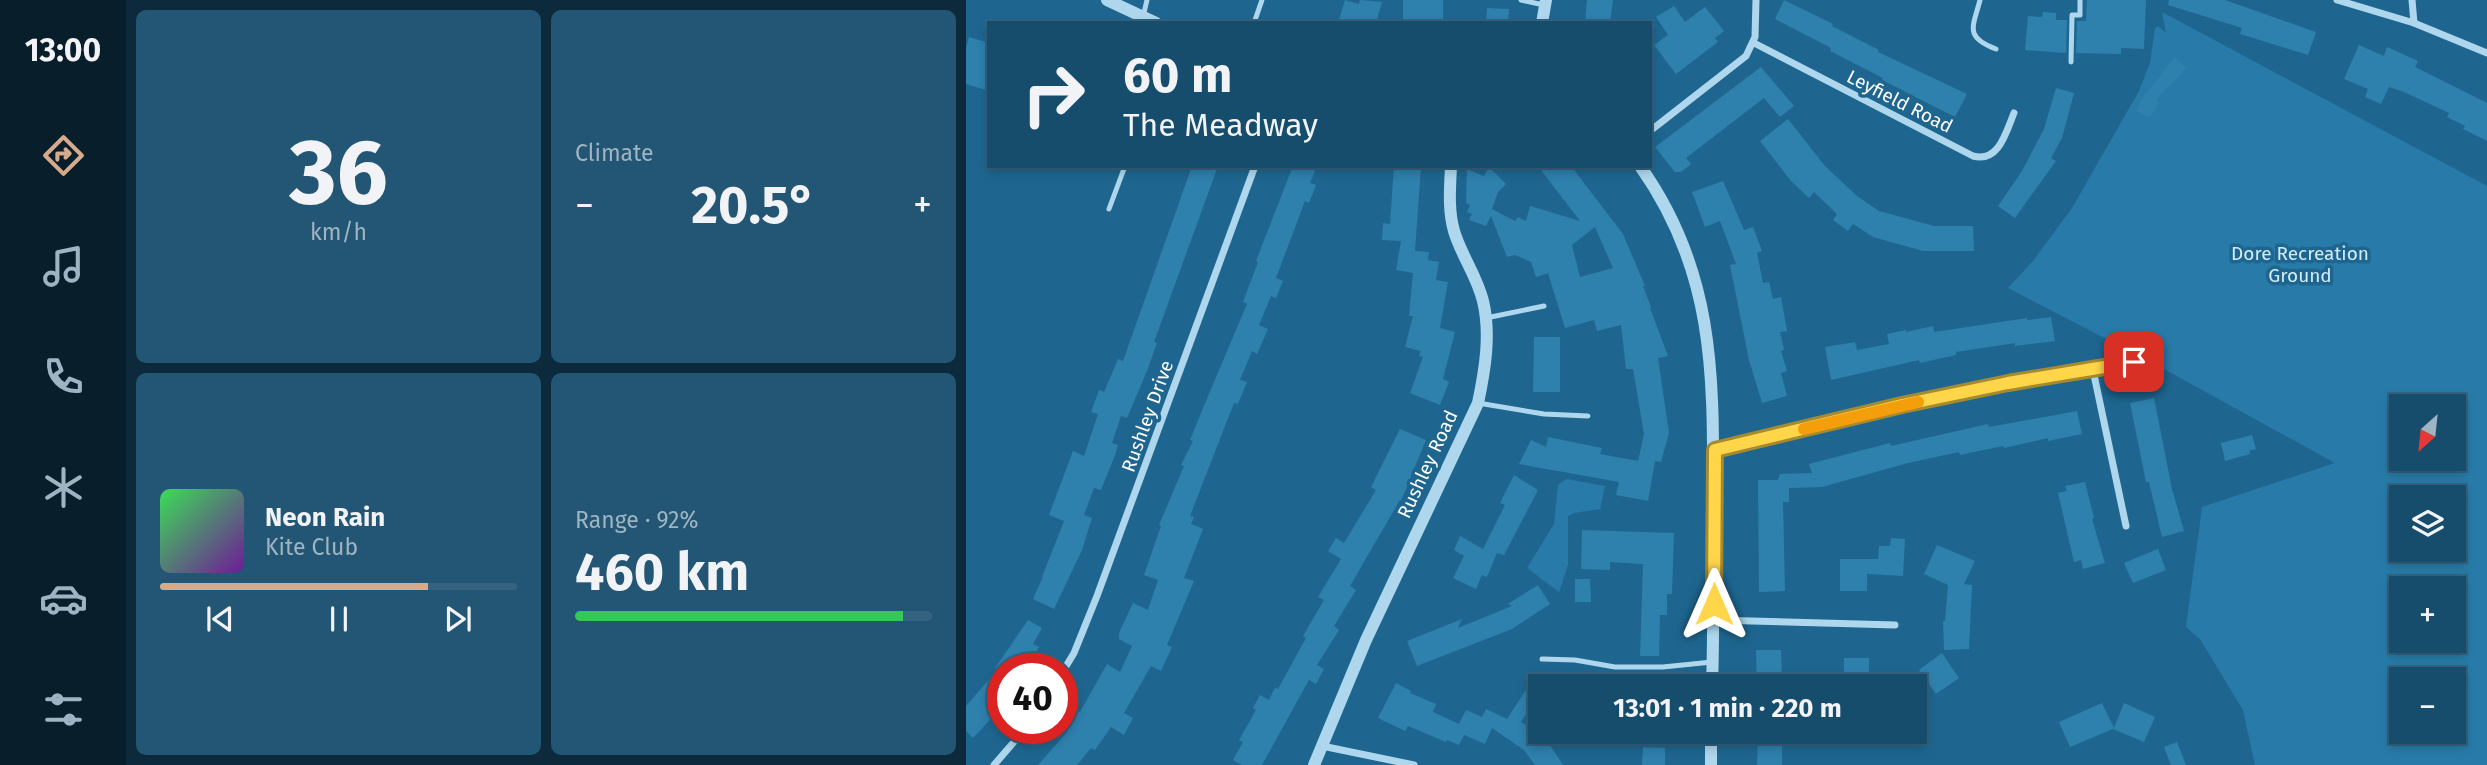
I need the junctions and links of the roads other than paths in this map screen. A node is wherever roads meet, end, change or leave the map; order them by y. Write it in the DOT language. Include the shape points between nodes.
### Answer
graph roads {
  1 [pos="1107,0"];
  2 [pos="1147,0"];
  3 [pos="1262,0"];
  4 [pos="1521,0"];
  5 [pos="1756,0"];
  6 [pos="1980,0"];
  7 [pos="2080,0"];
  8 [pos="2337,0"];
  9 [pos="2412,0"];
  10 [pos="1545,2"];
  11 [pos="1143,17"];
  12 [pos="1152,21"];
  13 [pos="1255,21"];
  14 [pos="1542,21"];
  15 [pos="2414,23"];
  16 [pos="1754,43"];
  17 [pos="1996,49"];
  18 [pos="2487,53"];
  19 [pos="2071,62"];
  20 [pos="2014,113"];
  21 [pos="1652,129"];
  22 [pos="1124,168"];
  23 [pos="1254,168"];
  24 [pos="1451,168"];
  25 [pos="1641,168"];
  26 [pos="1110,209"];
  27 [pos="1544,306"];
  28 [pos="1486,318"];
  29 [pos="2134,362"];
  30 [pos="2093,370"];
  31 [pos="1478,403"];
  32 [pos="1588,415"];
  33 [pos="1715,450"];
  34 [pos="2126,526"];
  35 [pos="1714,620"];
  36 [pos="1895,625"];
  37 [pos="1074,653"];
  38 [pos="1542,659"];
  39 [pos="1712,662"];
  40 [pos="1712,674"];
  41 [pos="1012,744"];
  42 [pos="1712,744"];
  43 [pos="1322,746"];
  44 [pos="994,765"];
  45 [pos="1314,765"];
  46 [pos="1414,765"];
  47 [pos="1711,765"];
  1 -- 11 [label="street"];
  2 -- 11 [label="lane"];
  3 -- 13 [label="lane"];
  4 -- 10 [label="lane"];
  5 -- 16 [label="street"];
  6 -- 17 [label="lane" via="1974,36"];
  7 -- 19 [label="lane" via="2080,15 2072,15"];
  8 -- 15 [label="street"];
  9 -- 15 [label="street"];
  10 -- 14 [label="street"];
  11 -- 12 [label="street"];
  15 -- 18 [label="street"];
  16 -- 20 [label="street, Leyfield Road" via="1982,158 1998,148"];
  16 -- 21 [label="street" via="1744,59"];
  22 -- 26 [label="lane"];
  23 -- 37 [label="street, Rushley Drive"];
  24 -- 28 [label="street, Rushley Road" via="1453,229"];
  25 -- 33 [label="street" via="1672,219 1698,289 1712,367"];
  27 -- 28 [label="lane"];
  28 -- 31 [label="street, Rushley Road" via="1485,366"];
  29 -- 30 [label="street"];
  30 -- 33 [label="street" via="1902,405"];
  30 -- 34 [label="street"];
  31 -- 32 [label="lane" via="1544,414"];
  31 -- 43 [label="street, Rushley Road" via="1366,640"];
  33 -- 35 [label="street"];
  35 -- 36 [label="street"];
  35 -- 39 [label="street"];
  38 -- 39 [label="lane" via="1615,667"];
  39 -- 40 [label="street"];
  41 -- 44 [label="street"];
  42 -- 47 [label="street"];
  43 -- 45 [label="street, Rushley Road"];
  43 -- 46 [label="street"];
}
